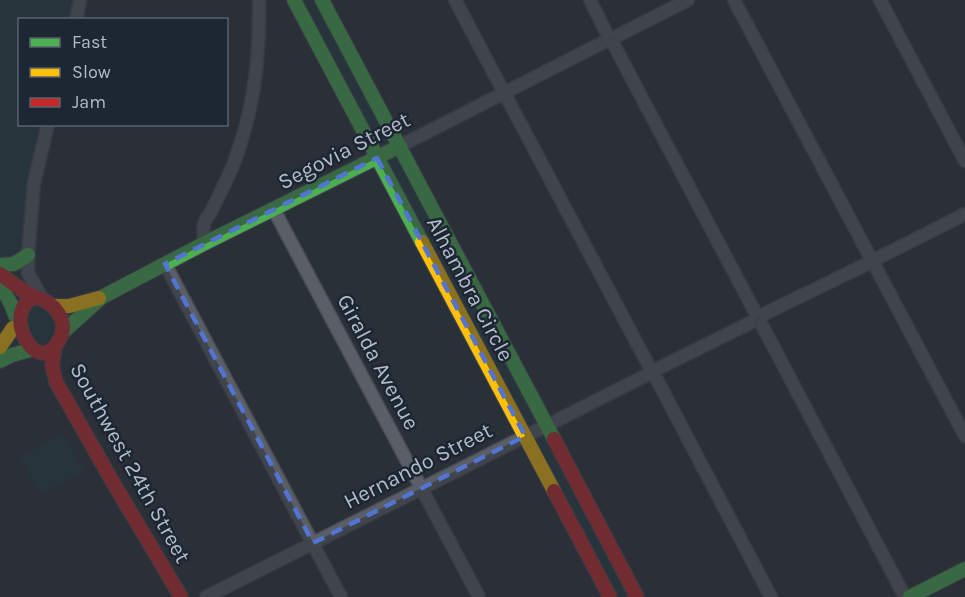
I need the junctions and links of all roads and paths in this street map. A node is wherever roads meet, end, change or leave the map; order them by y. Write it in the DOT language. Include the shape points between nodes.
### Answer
graph roads {
  1 [pos="80,0"];
  2 [pos="258,0"];
  3 [pos="294,0"];
  4 [pos="322,0"];
  5 [pos="455,0"];
  6 [pos="590,0"];
  7 [pos="688,0"];
  8 [pos="734,0"];
  9 [pos="880,0"];
  10 [pos="76,18"];
  11 [pos="611,39"];
  12 [pos="505,93"];
  13 [pos="48,126"];
  14 [pos="400,146"];
  15 [pos="377,158"];
  16 [pos="965,161"];
  17 [pos="274,210"];
  18 [pos="965,214"];
  19 [pos="210,241"];
  20 [pos="28,255"];
  21 [pos="872,261"];
  22 [pos="165,264"];
  23 [pos="0,265"];
  24 [pos="28,273"];
  25 [pos="0,274"];
  26 [pos="0,285"];
  27 [pos="33,295"];
  28 [pos="102,297"];
  29 [pos="55,306"];
  30 [pos="16,316"];
  31 [pos="758,318"];
  32 [pos="63,332"];
  33 [pos="0,347"];
  34 [pos="55,348"];
  35 [pos="30,350"];
  36 [pos="0,361"];
  37 [pos="653,372"];
  38 [pos="546,426"];
  39 [pos="525,436"];
  40 [pos="965,436"];
  41 [pos="421,489"];
  42 [pos="313,543"];
  43 [pos="965,569"];
  44 [pos="936,591"];
  45 [pos="181,597"];
  46 [pos="206,597"];
  47 [pos="341,597"];
  48 [pos="478,597"];
  49 [pos="610,597"];
  50 [pos="637,597"];
  51 [pos="771,597"];
  52 [pos="905,597"];
  53 [pos="910,597"];
  1 -- 10 [label="street"];
  2 -- 19 [label="street" via="258,63 251,107 232,168 210,214"];
  3 -- 15 [label="street, Alhambra Circle"];
  4 -- 14 [label="street, Alhambra Circle"];
  5 -- 12 [label="street"];
  6 -- 11 [label="street"];
  7 -- 11 [label="street, Segovia Street"];
  8 -- 21 [label="street"];
  9 -- 16 [label="street"];
  11 -- 12 [label="street, Segovia Street"];
  11 -- 31 [label="street"];
  12 -- 14 [label="street, Segovia Street"];
  12 -- 37 [label="street"];
  13 -- 20 [label="street" via="34,183"];
  14 -- 15 [label="street, Segovia Street"];
  14 -- 38 [label="street, Alhambra Circle"];
  15 -- 17 [label="street, Segovia Street"];
  15 -- 39 [label="street, Alhambra Circle"];
  17 -- 19 [label="street, Segovia Street"];
  17 -- 41 [label="street, Giralda Avenue"];
  18 -- 21 [label="street, Hernando Street"];
  19 -- 22 [label="street, Segovia Street"];
  20 -- 23 [label="street" via="14,264"];
  20 -- 24 [label="street"];
  21 -- 31 [label="street, Hernando Street"];
  21 -- 40 [label="street"];
  22 -- 28 [label="street, Segovia Street"];
  22 -- 42 [label="street"];
  24 -- 27 [label="street"];
  24 -- 27 [label="street" via="25,279"];
  25 -- 27 [label="street"];
  26 -- 30 [label="street"];
  27 -- 29 [label="street"];
  27 -- 30 [label="street" via="24,300"];
  28 -- 29 [label="street, Segovia Street"];
  28 -- 32 [label="street, Segovia Street"];
  29 -- 32 [label="street"];
  30 -- 33 [label="street"];
  30 -- 35 [label="street" via="19,340"];
  31 -- 37 [label="street, Hernando Street"];
  31 -- 52 [label="street"];
  32 -- 34 [label="street"];
  34 -- 35 [label="street" via="41,353"];
  34 -- 45 [label="street, Southwest 24th Street" via="51,366 56,382"];
  35 -- 36 [label="street"];
  37 -- 38 [label="street, Hernando Street"];
  37 -- 51 [label="street"];
  38 -- 39 [label="street, Hernando Street"];
  38 -- 50 [label="street, Alhambra Circle"];
  39 -- 41 [label="street, Hernando Street"];
  39 -- 49 [label="street, Alhambra Circle"];
  41 -- 42 [label="street, Hernando Street"];
  41 -- 48 [label="street, Giralda Avenue"];
  42 -- 46 [label="street, Hernando Street"];
  42 -- 47 [label="street"];
  43 -- 44 [label="street"];
  44 -- 53 [label="street"];
}
